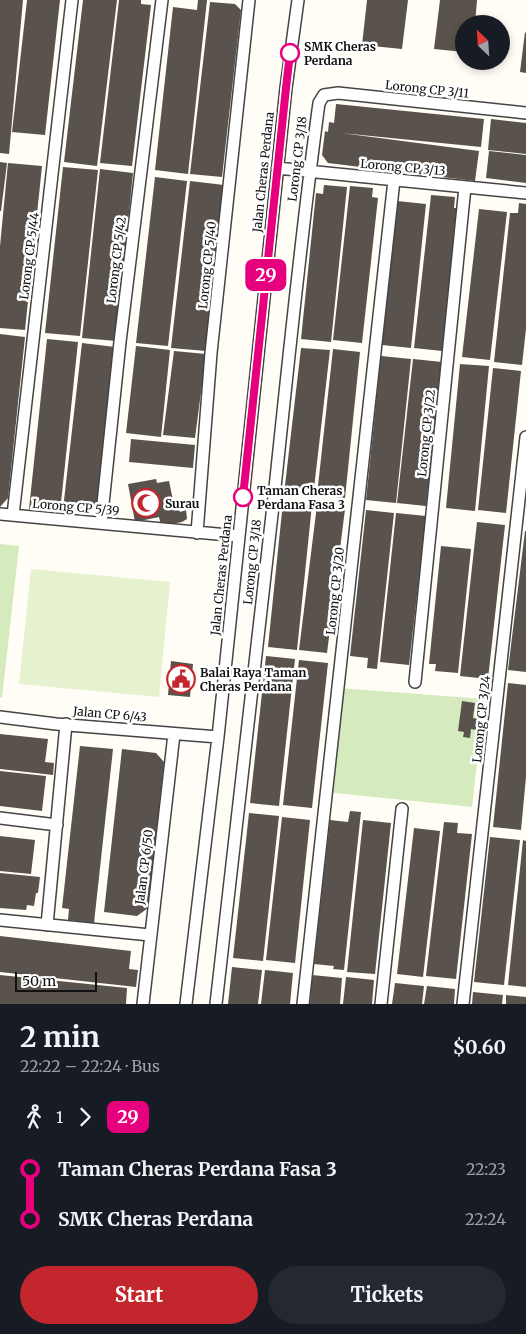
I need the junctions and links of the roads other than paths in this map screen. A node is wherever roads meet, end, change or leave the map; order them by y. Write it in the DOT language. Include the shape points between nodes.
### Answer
graph roads {
  1 [pos="72,0"];
  2 [pos="162,0"];
  3 [pos="249,0"];
  4 [pos="298,0"];
  5 [pos="324,95"];
  6 [pos="526,113"];
  7 [pos="277,168"];
  8 [pos="309,172"];
  9 [pos="394,180"];
  10 [pos="465,187"];
  11 [pos="526,193"];
  12 [pos="526,437"];
  13 [pos="0,514"];
  14 [pos="13,515"];
  15 [pos="101,523"];
  16 [pos="197,533"];
  17 [pos="239,536"];
  18 [pos="415,682"];
  19 [pos="0,717"];
  20 [pos="66,724"];
  21 [pos="174,734"];
  22 [pos="218,737"];
  23 [pos="402,809"];
  24 [pos="0,818"];
  25 [pos="57,824"];
  26 [pos="0,920"];
  27 [pos="47,925"];
  28 [pos="150,935"];
  29 [pos="143,1004"];
  30 [pos="186,1004"];
  31 [pos="216,1004"];
  32 [pos="303,1004"];
  33 [pos="381,1004"];
  34 [pos="464,1004"];
  1 -- 14 [label="street, Lorong CP 5/44"];
  2 -- 15 [label="street, Lorong CP 5/42"];
  3 -- 16 [label="street, Lorong CP 5/40" via="211,361"];
  4 -- 7 [label="street, Jalan Cheras Perdana"];
  5 -- 6 [label="street, Lorong CP 3/11" via="338,93"];
  5 -- 8 [label="street, Lorong CP 3/18" via="319,103"];
  7 -- 8 [label="street, Lorong CP 3/13"];
  7 -- 17 [label="street, Jalan Cheras Perdana"];
  8 -- 9 [label="street, Lorong CP 3/13"];
  8 -- 31 [label="street, Lorong CP 3/18"];
  9 -- 10 [label="street, Lorong CP 3/13"];
  9 -- 32 [label="street, Lorong CP 3/20"];
  10 -- 11 [label="street, Lorong CP 3/13"];
  10 -- 18 [label="street, Lorong CP 3/22"];
  12 -- 34 [label="street, Lorong CP 3/24"];
  13 -- 14 [label="street, Lorong CP 5/39"];
  14 -- 15 [label="street, Lorong CP 5/39"];
  15 -- 16 [label="street, Lorong CP 5/39"];
  16 -- 17 [label="street, Lorong CP 5/39"];
  17 -- 22 [label="street, Jalan Cheras Perdana"];
  19 -- 20 [label="street, Jalan CP 6/43"];
  20 -- 21 [label="street, Jalan CP 6/43"];
  20 -- 25 [label="street"];
  21 -- 22 [label="street, Jalan CP 6/43"];
  21 -- 28 [label="street, Jalan CP 6/50"];
  22 -- 30 [label="street, Jalan Cheras Perdana"];
  23 -- 33 [label="street"];
  24 -- 25 [label="street"];
  25 -- 27 [label="street"];
  26 -- 27 [label="street"];
  27 -- 28 [label="street"];
  28 -- 29 [label="street, Jalan CP 6/50"];
}
